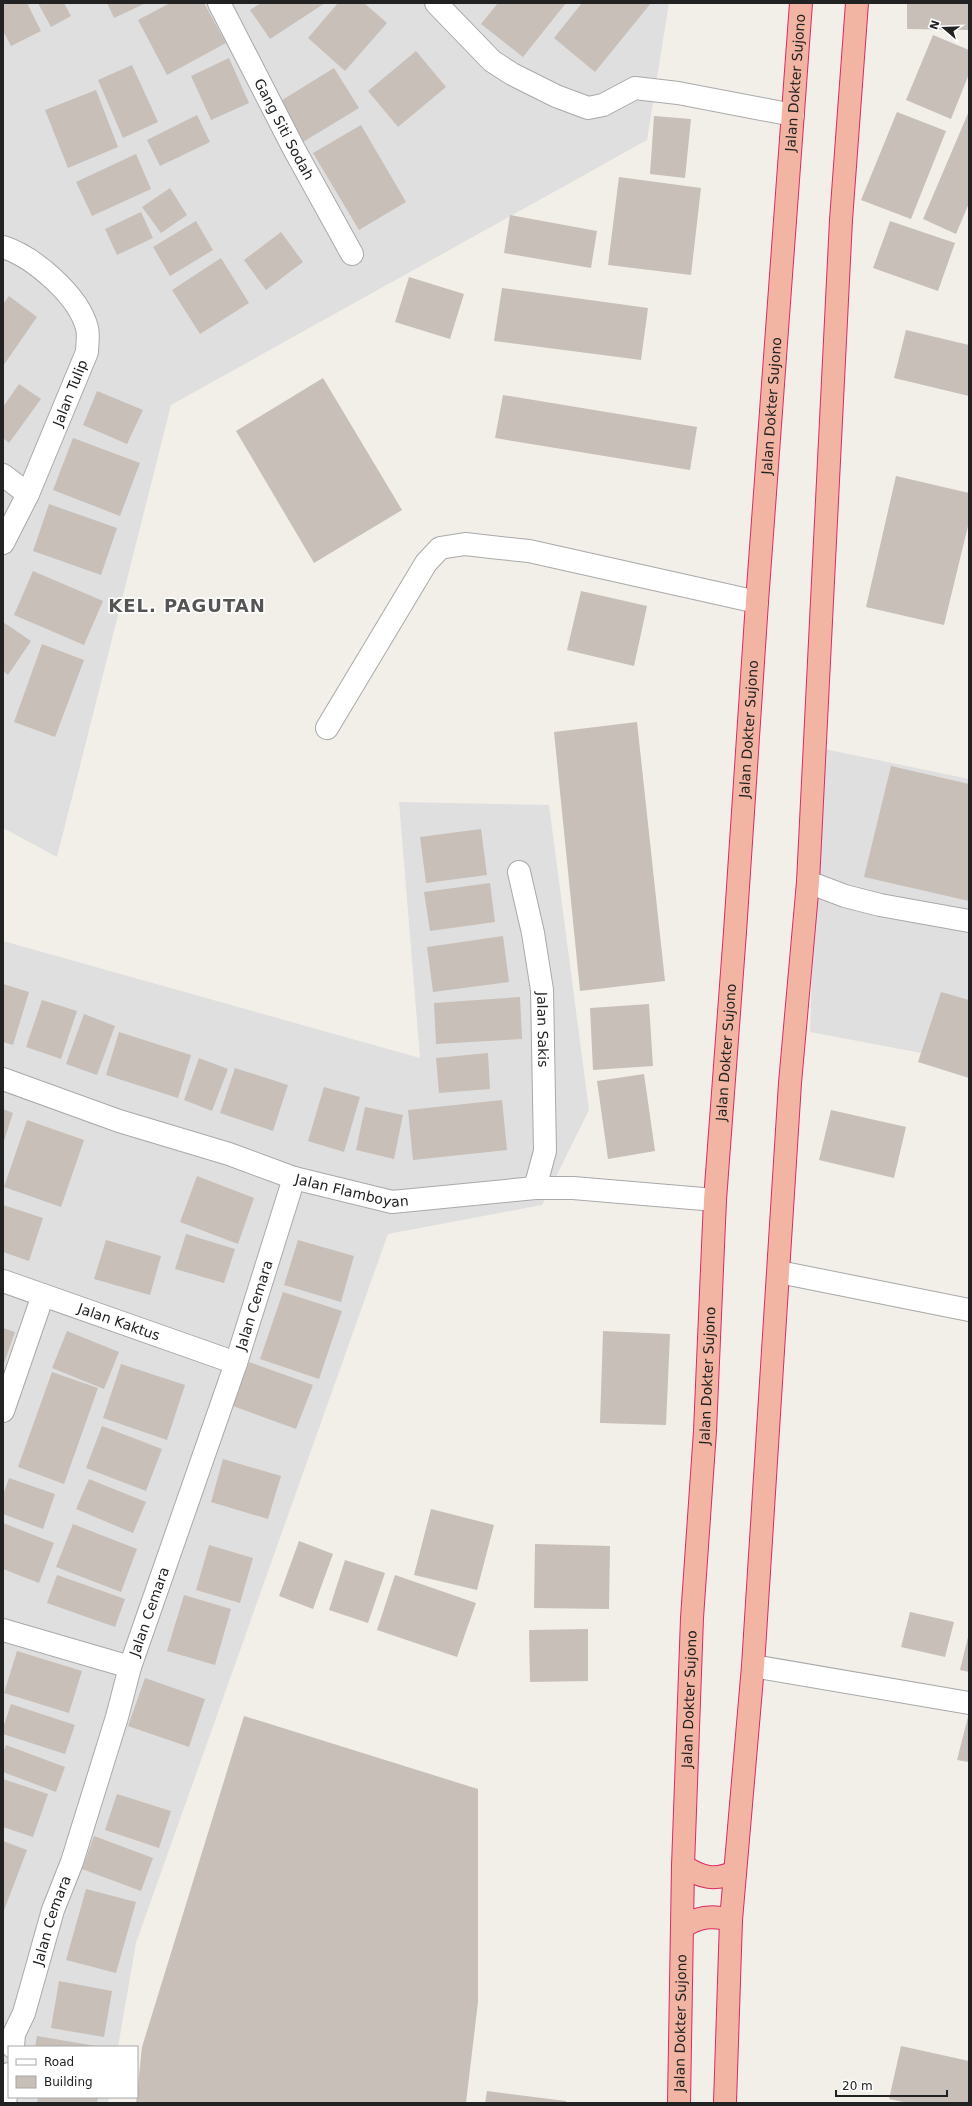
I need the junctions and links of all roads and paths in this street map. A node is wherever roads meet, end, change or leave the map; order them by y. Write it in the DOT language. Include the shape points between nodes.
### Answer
graph roads {
  1 [pos="218,3"];
  2 [pos="436,3"];
  3 [pos="801,3"];
  4 [pos="857,3"];
  5 [pos="793,115"];
  6 [pos="3,247"];
  7 [pos="352,254"];
  8 [pos="3,475"];
  9 [pos="28,494"];
  10 [pos="3,543"];
  11 [pos="757,602"];
  12 [pos="327,728"];
  13 [pos="519,872"];
  14 [pos="808,882"];
  15 [pos="969,921"];
  16 [pos="3,1079"];
  17 [pos="294,1178"];
  18 [pos="535,1188"];
  19 [pos="715,1200"];
  20 [pos="779,1272"];
  21 [pos="3,1281"];
  22 [pos="43,1295"];
  23 [pos="969,1310"];
  24 [pos="236,1363"];
  25 [pos="3,1411"];
  26 [pos="3,1630"];
  27 [pos="753,1666"];
  28 [pos="130,1667"];
  29 [pos="969,1703"];
  30 [pos="683,1866"];
  31 [pos="735,1872"];
  32 [pos="731,1920"];
  33 [pos="683,1927"];
  34 [pos="10,2037"];
  35 [pos="8,2081"];
  36 [pos="5,2103"];
  37 [pos="678,2103"];
  38 [pos="725,2103"];
  1 -- 7 [label="street, Gang Siti Sodah"];
  2 -- 5 [label="street" via="492,61 556,96 588,108 603,105 635,88 678,93"];
  3 -- 5 [label="highway, Jalan Dokter Sujono"];
  4 -- 14 [label="highway" via="841,220"];
  5 -- 11 [label="highway, Jalan Dokter Sujono"];
  6 -- 9 [label="street, Jalan Tulip" via="31,262 54,279 79,307 88,329 87,352"];
  8 -- 9 [label="street"];
  9 -- 10 [label="street, Jalan Tulip"];
  11 -- 12 [label="street" via="529,552 464,544 440,548 426,563"];
  11 -- 19 [label="highway, Jalan Dokter Sujono"];
  13 -- 18 [label="street, Jalan Sakis" via="533,933 542,990 545,1150"];
  14 -- 15 [label="street" via="845,896"];
  14 -- 20 [label="highway" via="790,1083"];
  16 -- 17 [label="street, Jalan Flamboyan" via="120,1121 229,1154"];
  17 -- 18 [label="street, Jalan Flamboyan" via="392,1202"];
  17 -- 24 [label="street, Jalan Cemara"];
  18 -- 19 [label="street, Jalan Flamboyan" via="573,1188"];
  19 -- 30 [label="highway, Jalan Dokter Sujono" via="705,1431 692,1618"];
  20 -- 23 [label="street"];
  20 -- 27 [label="highway"];
  21 -- 22 [label="street, Jalan Kaktus"];
  22 -- 24 [label="street, Jalan Kaktus"];
  22 -- 25 [label="street"];
  24 -- 28 [label="street, Jalan Cemara"];
  26 -- 28 [label="street"];
  27 -- 29 [label="street"];
  27 -- 31 [label="highway"];
  28 -- 34 [label="street, Jalan Cemara" via="75,1854 53,1910 24,2012"];
  30 -- 31 [label="highway" via="714,1878"];
  30 -- 33 [label="highway, Jalan Dokter Sujono"];
  31 -- 32 [label="highway"];
  32 -- 33 [label="highway" via="717,1916 705,1917"];
  32 -- 38 [label="highway"];
  33 -- 37 [label="highway, Jalan Dokter Sujono"];
  35 -- 36 [label="street"];
}
